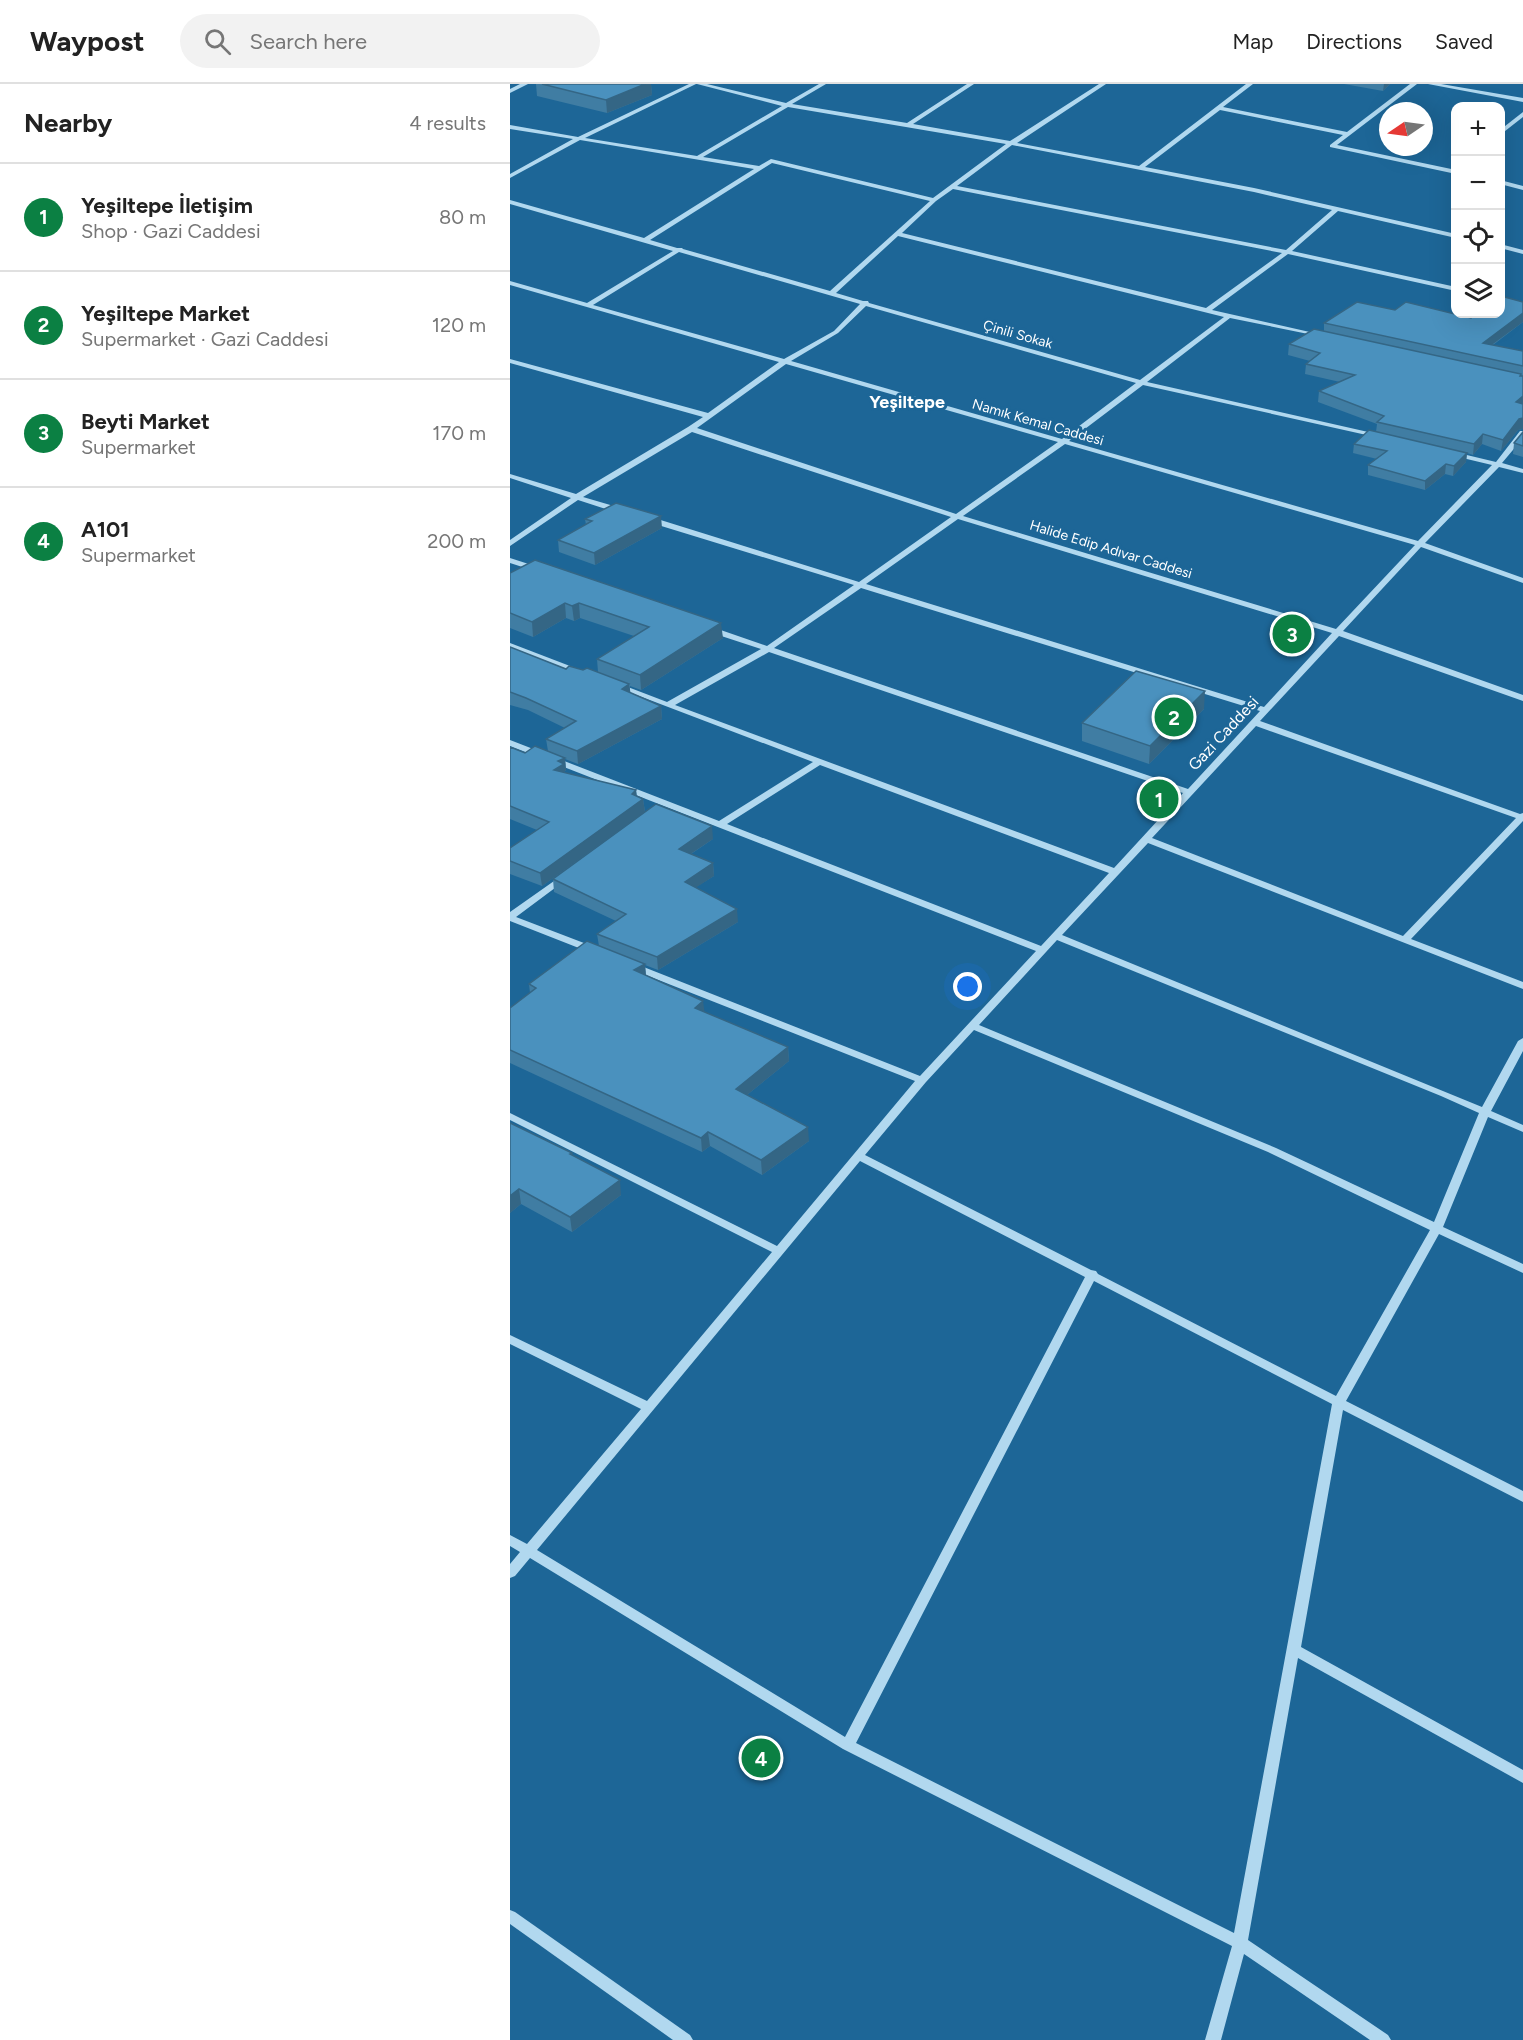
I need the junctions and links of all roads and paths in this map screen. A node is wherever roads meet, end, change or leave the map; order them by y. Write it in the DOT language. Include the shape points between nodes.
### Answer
graph roads {
  1 [pos="525,84"];
  2 [pos="693,84"];
  3 [pos="700,84"];
  4 [pos="822,84"];
  5 [pos="971,84"];
  6 [pos="1103,84"];
  7 [pos="1250,84"];
  8 [pos="1413,84"];
  9 [pos="1431,84"];
  10 [pos="510,91"];
  11 [pos="1523,100"];
  12 [pos="785,105"];
  13 [pos="1218,108"];
  14 [pos="1523,114"];
  15 [pos="909,125"];
  16 [pos="510,127"];
  17 [pos="1505,129"];
  18 [pos="1348,134"];
  19 [pos="580,138"];
  20 [pos="1012,143"];
  21 [pos="699,157"];
  22 [pos="759,168"];
  23 [pos="1140,168"];
  24 [pos="1451,171"];
  25 [pos="510,176"];
  26 [pos="1505,183"];
  27 [pos="953,187"];
  28 [pos="1523,188"];
  29 [pos="934,200"];
  30 [pos="510,202"];
  31 [pos="1337,209"];
  32 [pos="898,234"];
  33 [pos="1451,235"];
  34 [pos="647,239"];
  35 [pos="1505,247"];
  36 [pos="680,249"];
  37 [pos="1287,252"];
  38 [pos="1523,252"];
  39 [pos="510,283"];
  40 [pos="1451,288"];
  41 [pos="832,293"];
  42 [pos="866,302"];
  43 [pos="588,305"];
  44 [pos="1206,311"];
  45 [pos="1229,316"];
  46 [pos="1332,339"];
  47 [pos="510,361"];
  48 [pos="786,361"];
  49 [pos="1143,383"];
  50 [pos="709,416"];
  51 [pos="691,429"];
  52 [pos="1523,433"];
  53 [pos="1384,438"];
  54 [pos="1062,443"];
  55 [pos="1441,451"];
  56 [pos="1498,464"];
  57 [pos="1523,471"];
  58 [pos="510,476"];
  59 [pos="577,497"];
  60 [pos="958,517"];
  61 [pos="510,544"];
  62 [pos="1420,544"];
  63 [pos="510,560"];
  64 [pos="544,572"];
  65 [pos="1523,580"];
  66 [pos="861,585"];
  67 [pos="701,626"];
  68 [pos="1340,633"];
  69 [pos="510,646"];
  70 [pos="768,649"];
  71 [pos="594,678"];
  72 [pos="605,682"];
  73 [pos="1523,698"];
  74 [pos="668,705"];
  75 [pos="1265,710"];
  76 [pos="1254,722"];
  77 [pos="510,743"];
  78 [pos="819,762"];
  79 [pos="1189,792"];
  80 [pos="666,803"];
  81 [pos="657,810"];
  82 [pos="1522,818"];
  83 [pos="721,824"];
  84 [pos="1146,839"];
  85 [pos="574,870"];
  86 [pos="1115,872"];
  87 [pos="510,917"];
  88 [pos="1056,936"];
  89 [pos="1405,940"];
  90 [pos="1043,950"];
  91 [pos="599,953"];
  92 [pos="621,962"];
  93 [pos="1523,986"];
  94 [pos="973,1026"];
  95 [pos="1523,1041"];
  96 [pos="922,1080"];
  97 [pos="1485,1112"];
  98 [pos="510,1116"];
  99 [pos="1523,1129"];
  100 [pos="859,1156"];
  101 [pos="1437,1228"];
  102 [pos="779,1251"];
  103 [pos="1523,1269"];
  104 [pos="1092,1274"];
  105 [pos="510,1340"];
  106 [pos="1338,1404"];
  107 [pos="648,1407"];
  108 [pos="1523,1497"];
  109 [pos="510,1540"];
  110 [pos="528,1551"];
  111 [pos="510,1573"];
  112 [pos="1293,1649"];
  113 [pos="848,1745"];
  114 [pos="1523,1777"];
  115 [pos="510,1916"];
  116 [pos="1240,1943"];
  117 [pos="685,2040"];
  118 [pos="1213,2040"];
  119 [pos="1383,2040"];
  1 -- 10 [label="street"];
  2 -- 19 [label="street"];
  3 -- 12 [label="street"];
  4 -- 12 [label="street"];
  5 -- 15 [label="street"];
  6 -- 20 [label="street"];
  7 -- 13 [label="street"];
  8 -- 18 [label="street"];
  9 -- 11 [label="street"];
  12 -- 15 [label="street"];
  12 -- 21 [label="street"];
  13 -- 18 [label="street"];
  13 -- 23 [label="street"];
  14 -- 17 [label="street"];
  15 -- 20 [label="street"];
  16 -- 19 [label="street"];
  18 -- 24 [label="street" via="1332,146"];
  19 -- 21 [label="street"];
  19 -- 25 [label="street"];
  20 -- 23 [label="street"];
  20 -- 27 [label="street"];
  21 -- 22 [label="street"];
  22 -- 29 [label="street" via="771,161"];
  22 -- 34 [label="street"];
  23 -- 31 [label="street"];
  26 -- 28 [label="street"];
  27 -- 29 [label="street"];
  27 -- 37 [label="street"];
  29 -- 32 [label="street"];
  30 -- 34 [label="street, Çinili Sokak"];
  31 -- 33 [label="street"];
  31 -- 37 [label="street"];
  32 -- 41 [label="street"];
  32 -- 44 [label="street"];
  34 -- 36 [label="street, Çinili Sokak"];
  35 -- 38 [label="street"];
  36 -- 41 [label="street, Çinili Sokak"];
  36 -- 43 [label="street"];
  37 -- 40 [label="street"];
  37 -- 44 [label="street"];
  39 -- 43 [label="street, Namık Kemal Caddesi"];
  41 -- 42 [label="street, Çinili Sokak"];
  42 -- 48 [label="street" via="836,332"];
  42 -- 49 [label="street, Çinili Sokak"];
  43 -- 48 [label="street, Namık Kemal Caddesi"];
  44 -- 45 [label="street"];
  45 -- 46 [label="street"];
  45 -- 49 [label="street"];
  47 -- 50 [label="street"];
  48 -- 50 [label="street"];
  48 -- 54 [label="street, Namık Kemal Caddesi"];
  49 -- 53 [label="street, Çinili Sokak"];
  49 -- 54 [label="street"];
  50 -- 51 [label="street"];
  51 -- 59 [label="street"];
  51 -- 60 [label="street, Halide Edip Adıvar Caddesi"];
  52 -- 56 [label="street, Gazi Caddesi"];
  54 -- 60 [label="street"];
  54 -- 62 [label="street, Namık Kemal Caddesi"];
  55 -- 56 [label="street"];
  56 -- 57 [label="street"];
  56 -- 62 [label="street, Gazi Caddesi"];
  58 -- 59 [label="street"];
  59 -- 61 [label="street"];
  59 -- 66 [label="street"];
  60 -- 66 [label="street"];
  60 -- 68 [label="street, Halide Edip Adıvar Caddesi"];
  62 -- 65 [label="street, Namık Kemal Caddesi"];
  62 -- 68 [label="street, Gazi Caddesi"];
  63 -- 64 [label="street"];
  66 -- 70 [label="street"];
  66 -- 75 [label="street"];
  67 -- 70 [label="street"];
  68 -- 73 [label="street, Halide Edip Adıvar Caddesi"];
  68 -- 75 [label="street, Gazi Caddesi"];
  69 -- 71 [label="street"];
  70 -- 74 [label="street"];
  70 -- 79 [label="street"];
  72 -- 74 [label="street"];
  74 -- 78 [label="street"];
  75 -- 76 [label="street, Gazi Caddesi"];
  76 -- 79 [label="street, Gazi Caddesi"];
  76 -- 82 [label="street"];
  77 -- 80 [label="street"];
  78 -- 83 [label="street"];
  78 -- 86 [label="street"];
  79 -- 84 [label="street, Gazi Caddesi"];
  80 -- 81 [label="street"];
  80 -- 83 [label="street"];
  82 -- 89 [label="street"];
  83 -- 90 [label="street"];
  84 -- 86 [label="street, Gazi Caddesi"];
  84 -- 89 [label="street"];
  85 -- 87 [label="street"];
  86 -- 88 [label="street, Gazi Caddesi"];
  87 -- 91 [label="street"];
  88 -- 90 [label="street, Gazi Caddesi"];
  88 -- 97 [label="street"];
  89 -- 93 [label="street"];
  90 -- 94 [label="street, Gazi Caddesi"];
  92 -- 96 [label="street"];
  94 -- 96 [label="street, Gazi Caddesi"];
  94 -- 101 [label="street" via="1272,1150"];
  95 -- 97 [label="street"];
  96 -- 100 [label="street, Gazi Caddesi"];
  97 -- 99 [label="street"];
  97 -- 101 [label="street"];
  98 -- 102 [label="street"];
  100 -- 102 [label="street, Gazi Caddesi"];
  100 -- 104 [label="street"];
  101 -- 103 [label="street"];
  101 -- 106 [label="street"];
  102 -- 107 [label="street, Gazi Caddesi"];
  104 -- 106 [label="street"];
  104 -- 113 [label="street"];
  105 -- 107 [label="street"];
  106 -- 108 [label="street"];
  106 -- 112 [label="street"];
  107 -- 110 [label="street, Gazi Caddesi"];
  109 -- 110 [label="street"];
  110 -- 111 [label="street, Gazi Caddesi"];
  110 -- 113 [label="street"];
  112 -- 114 [label="street"];
  112 -- 116 [label="street"];
  113 -- 116 [label="street"];
  115 -- 117 [label="street"];
  116 -- 118 [label="street"];
  116 -- 119 [label="street"];
}
